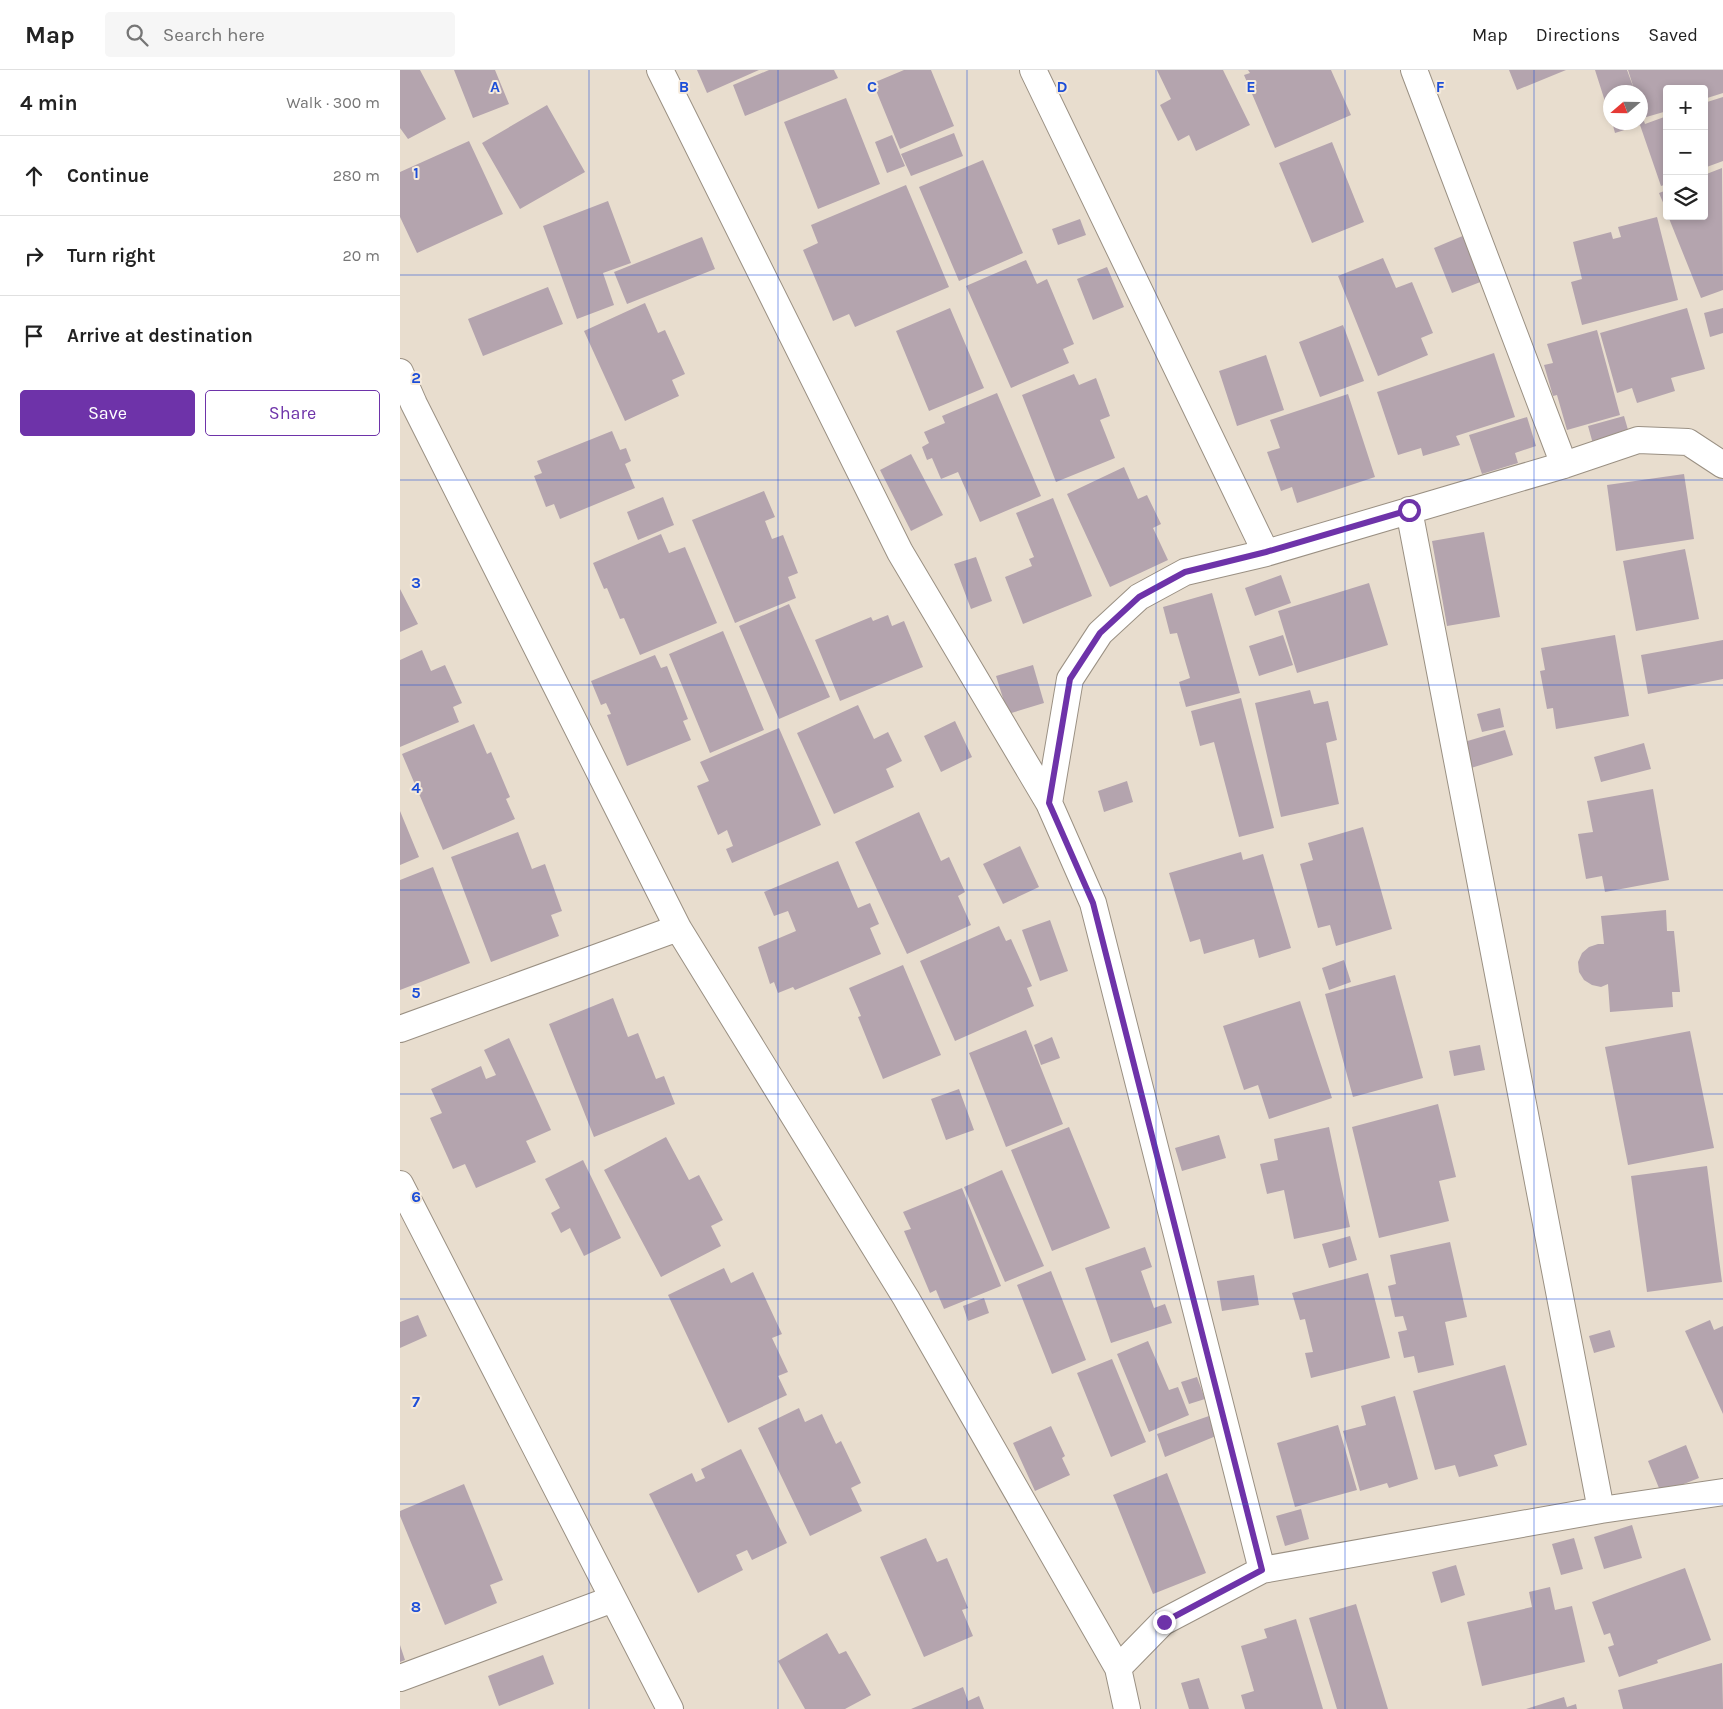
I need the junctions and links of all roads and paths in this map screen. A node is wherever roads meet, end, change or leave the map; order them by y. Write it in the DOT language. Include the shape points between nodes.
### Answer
graph roads {
  1 [pos="660,70"];
  2 [pos="1033,70"];
  3 [pos="1414,70"];
  4 [pos="400,372"];
  5 [pos="407,407"];
  6 [pos="1564,465"];
  7 [pos="1723,465"];
  8 [pos="1409,510"];
  9 [pos="1266,552"];
  10 [pos="1049,803"];
  11 [pos="678,928"];
  12 [pos="400,1029"];
  13 [pos="400,1184"];
  14 [pos="1723,1492"];
  15 [pos="1601,1510"];
  16 [pos="1262,1570"];
  17 [pos="614,1599"];
  18 [pos="1118,1668"];
  19 [pos="400,1678"];
  20 [pos="670,1709"];
  21 [pos="1127,1709"];
  1 -- 10 [label="street" via="900,552"];
  2 -- 9 [label="street"];
  3 -- 6 [label="street"];
  4 -- 5 [label="street"];
  5 -- 11 [label="street"];
  6 -- 7 [label="street" via="1638,440 1688,442"];
  6 -- 8 [label="street"];
  8 -- 9 [label="street"];
  8 -- 15 [label="street"];
  9 -- 10 [label="street" via="1185,572 1139,597 1100,633 1070,679"];
  10 -- 16 [label="street" via="1093,903"];
  11 -- 12 [label="street"];
  11 -- 18 [label="street" via="906,1298"];
  13 -- 17 [label="street"];
  14 -- 15 [label="street"];
  15 -- 16 [label="street"];
  16 -- 18 [label="street" via="1164,1622"];
  17 -- 19 [label="street"];
  17 -- 20 [label="street"];
  18 -- 21 [label="street"];
}
